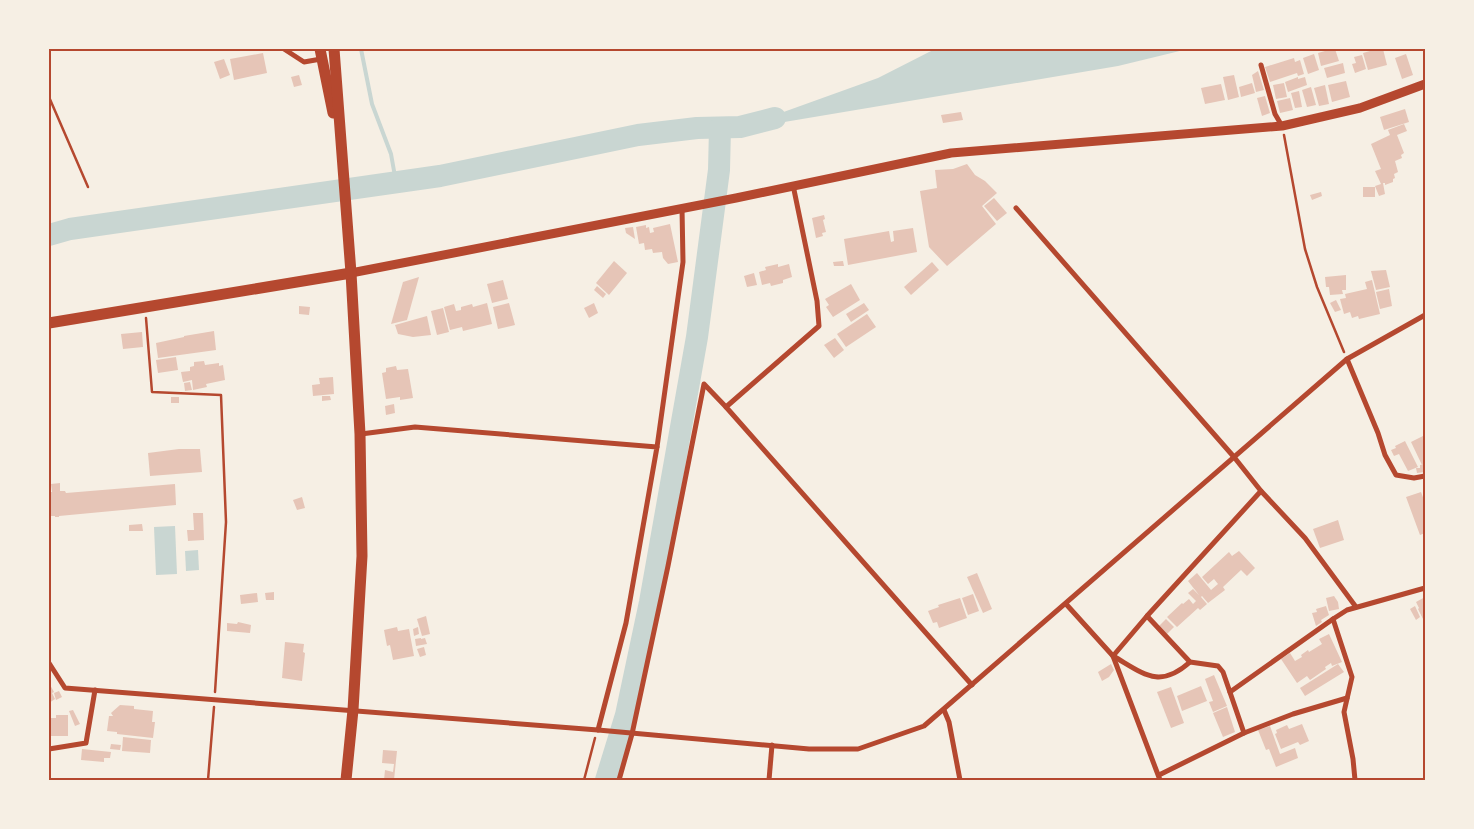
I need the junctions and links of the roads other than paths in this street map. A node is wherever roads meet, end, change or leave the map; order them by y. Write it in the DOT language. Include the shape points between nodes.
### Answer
graph roads {
  1 [pos="284,49"];
  2 [pos="335,52"];
  3 [pos="321,54"];
  4 [pos="1261,65"];
  5 [pos="1425,84"];
  6 [pos="1282,126"];
  7 [pos="341,151"];
  8 [pos="793,185"];
  9 [pos="682,208"];
  10 [pos="1016,208"];
  11 [pos="351,273"];
  12 [pos="1425,315"];
  13 [pos="49,323"];
  14 [pos="1347,359"];
  15 [pos="726,407"];
  16 [pos="360,434"];
  17 [pos="657,447"];
  18 [pos="1234,458"];
  19 [pos="1425,476"];
  20 [pos="1261,491"];
  21 [pos="1425,588"];
  22 [pos="1066,604"];
  23 [pos="1356,607"];
  24 [pos="1146,616"];
  25 [pos="1333,619"];
  26 [pos="1113,656"];
  27 [pos="1190,662"];
  28 [pos="49,663"];
  29 [pos="972,685"];
  30 [pos="95,690"];
  31 [pos="1230,692"];
  32 [pos="1347,698"];
  33 [pos="353,710"];
  34 [pos="944,710"];
  35 [pos="598,730"];
  36 [pos="1244,733"];
  37 [pos="632,734"];
  38 [pos="772,745"];
  39 [pos="49,749"];
  40 [pos="1160,778"];
  41 [pos="346,780"];
  42 [pos="619,780"];
  43 [pos="770,780"];
  44 [pos="960,780"];
  45 [pos="1355,780"];
  1 -- 3 [label="street" via="304,62"];
  2 -- 3 [label="street"];
  2 -- 7 [label="main road"];
  3 -- 7 [label="main road"];
  4 -- 6 [label="street" via="1275,114"];
  5 -- 6 [label="street" via="1360,108"];
  6 -- 8 [label="street" via="951,153"];
  7 -- 11 [label="main road"];
  8 -- 9 [label="street"];
  8 -- 15 [label="street" via="817,301 819,326"];
  9 -- 11 [label="street"];
  9 -- 17 [label="street" via="683,262"];
  10 -- 18 [label="street"];
  11 -- 13 [label="main road"];
  11 -- 16 [label="main road"];
  12 -- 14 [label="street"];
  14 -- 18 [label="street"];
  14 -- 19 [label="street" via="1396,475"];
  15 -- 29 [label="street"];
  15 -- 37 [label="street" via="704,384"];
  16 -- 17 [label="street" via="415,427"];
  16 -- 33 [label="main road" via="362,556"];
  17 -- 35 [label="street" via="626,623"];
  18 -- 20 [label="street"];
  18 -- 22 [label="street"];
  20 -- 23 [label="street" via="1305,538"];
  20 -- 24 [label="street"];
  21 -- 23 [label="street"];
  22 -- 26 [label="street"];
  22 -- 29 [label="street"];
  23 -- 25 [label="street"];
  24 -- 26 [label="street"];
  24 -- 27 [label="street"];
  25 -- 31 [label="street"];
  25 -- 32 [label="street" via="1352,677"];
  26 -- 27 [label="street" via="1156,678 1179,672"];
  26 -- 40 [label="street"];
  27 -- 31 [label="street" via="1218,666"];
  28 -- 30 [label="street" via="65,688"];
  29 -- 34 [label="street"];
  30 -- 33 [label="street"];
  30 -- 39 [label="street" via="86,743"];
  31 -- 36 [label="street"];
  32 -- 36 [label="street"];
  32 -- 45 [label="street" via="1344,712"];
  33 -- 35 [label="street"];
  33 -- 41 [label="main road"];
  34 -- 38 [label="street" via="924,726 858,749"];
  34 -- 44 [label="street"];
  35 -- 37 [label="street"];
  36 -- 40 [label="street"];
  37 -- 38 [label="street"];
  37 -- 42 [label="street"];
  38 -- 43 [label="street"];
}
